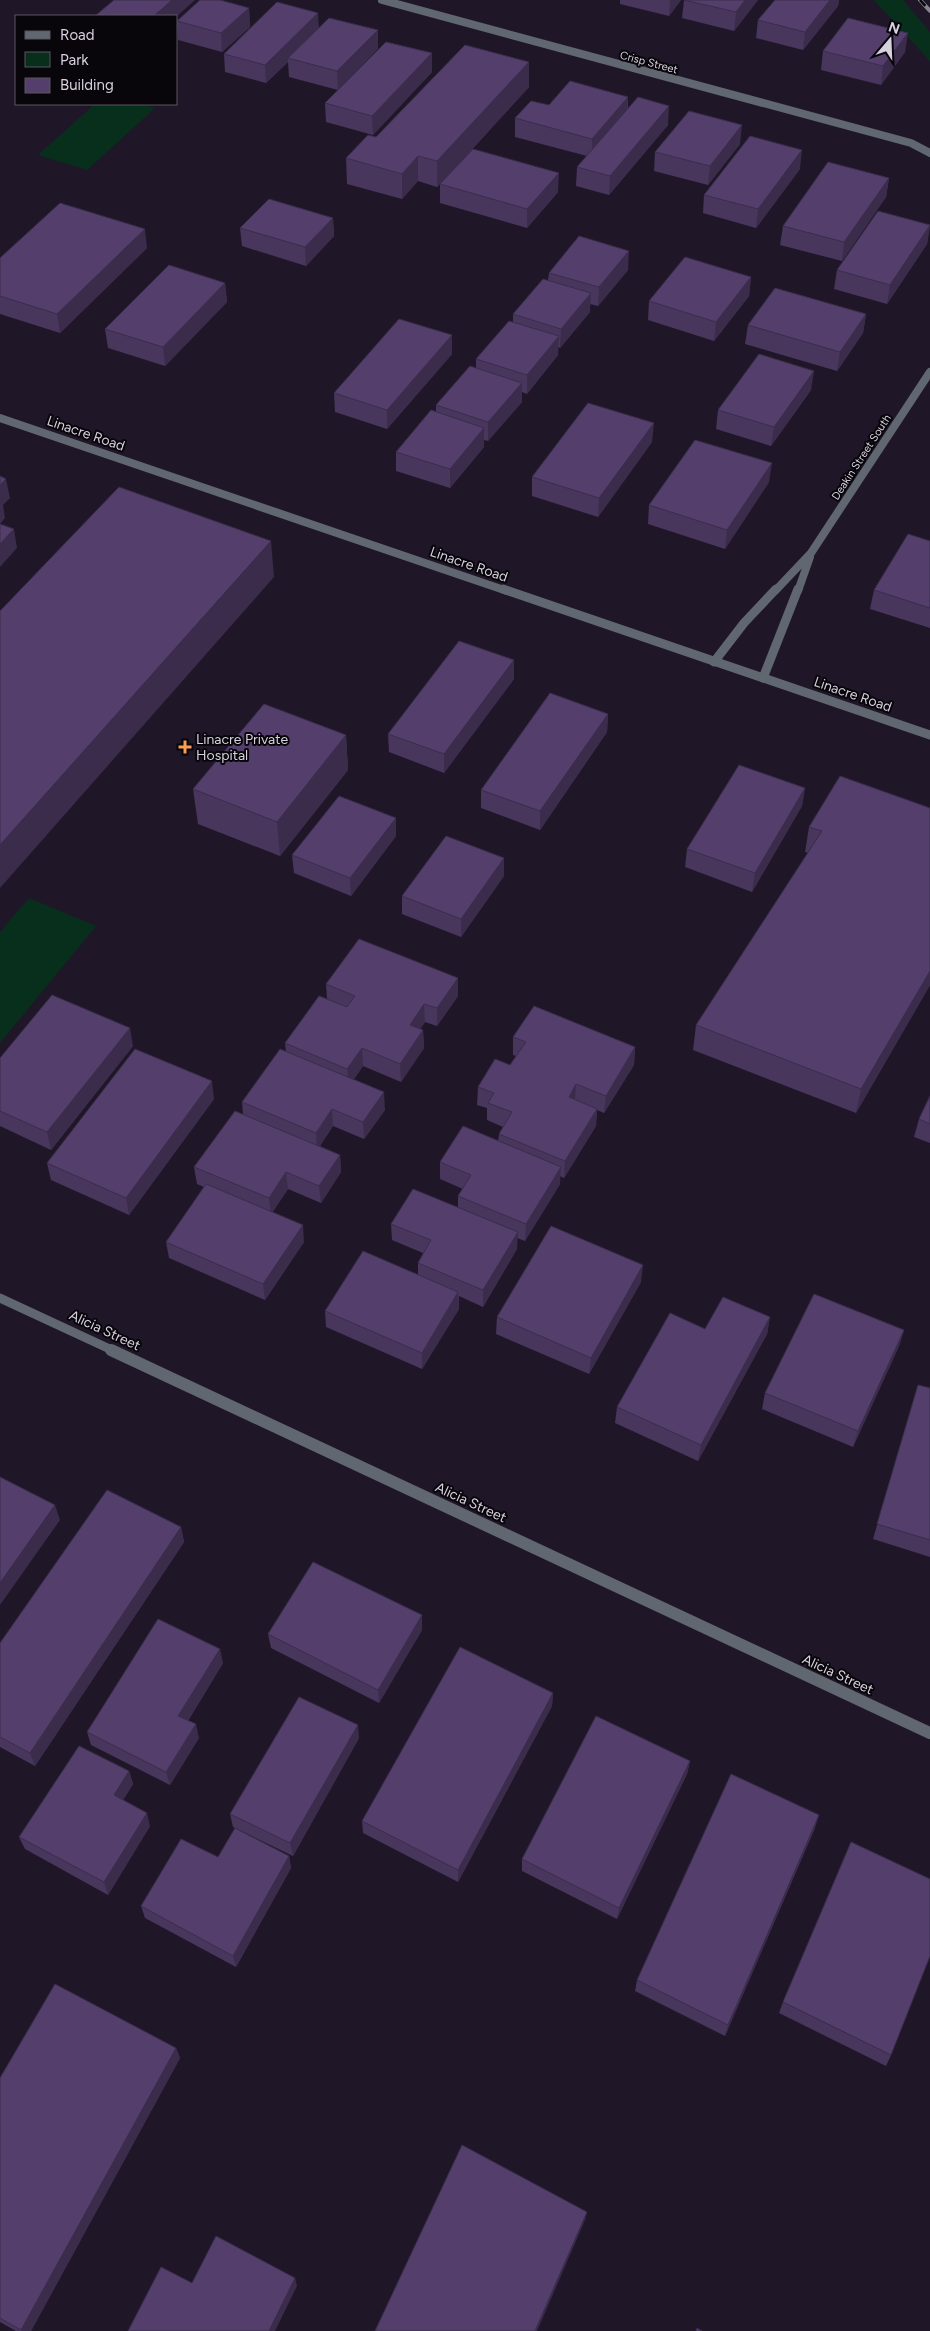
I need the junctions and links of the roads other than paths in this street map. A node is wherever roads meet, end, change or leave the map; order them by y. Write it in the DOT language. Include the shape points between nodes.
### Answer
graph roads {
  1 [pos="382,0"];
  2 [pos="930,153"];
  3 [pos="930,372"];
  4 [pos="0,418"];
  5 [pos="811,553"];
  6 [pos="714,662"];
  7 [pos="763,678"];
  8 [pos="930,735"];
  9 [pos="0,1298"];
  10 [pos="930,1733"];
  1 -- 2 [label="street, Crisp Street" via="911,143"];
  3 -- 5 [label="street, Deakin Street South"];
  4 -- 6 [label="street, Linacre Road"];
  5 -- 6 [label="street, Deakin Street South" via="744,622"];
  5 -- 7 [label="street, Deakin Street South"];
  6 -- 7 [label="street, Linacre Road"];
  7 -- 8 [label="street, Linacre Road"];
  9 -- 10 [label="street, Alicia Street"];
}
